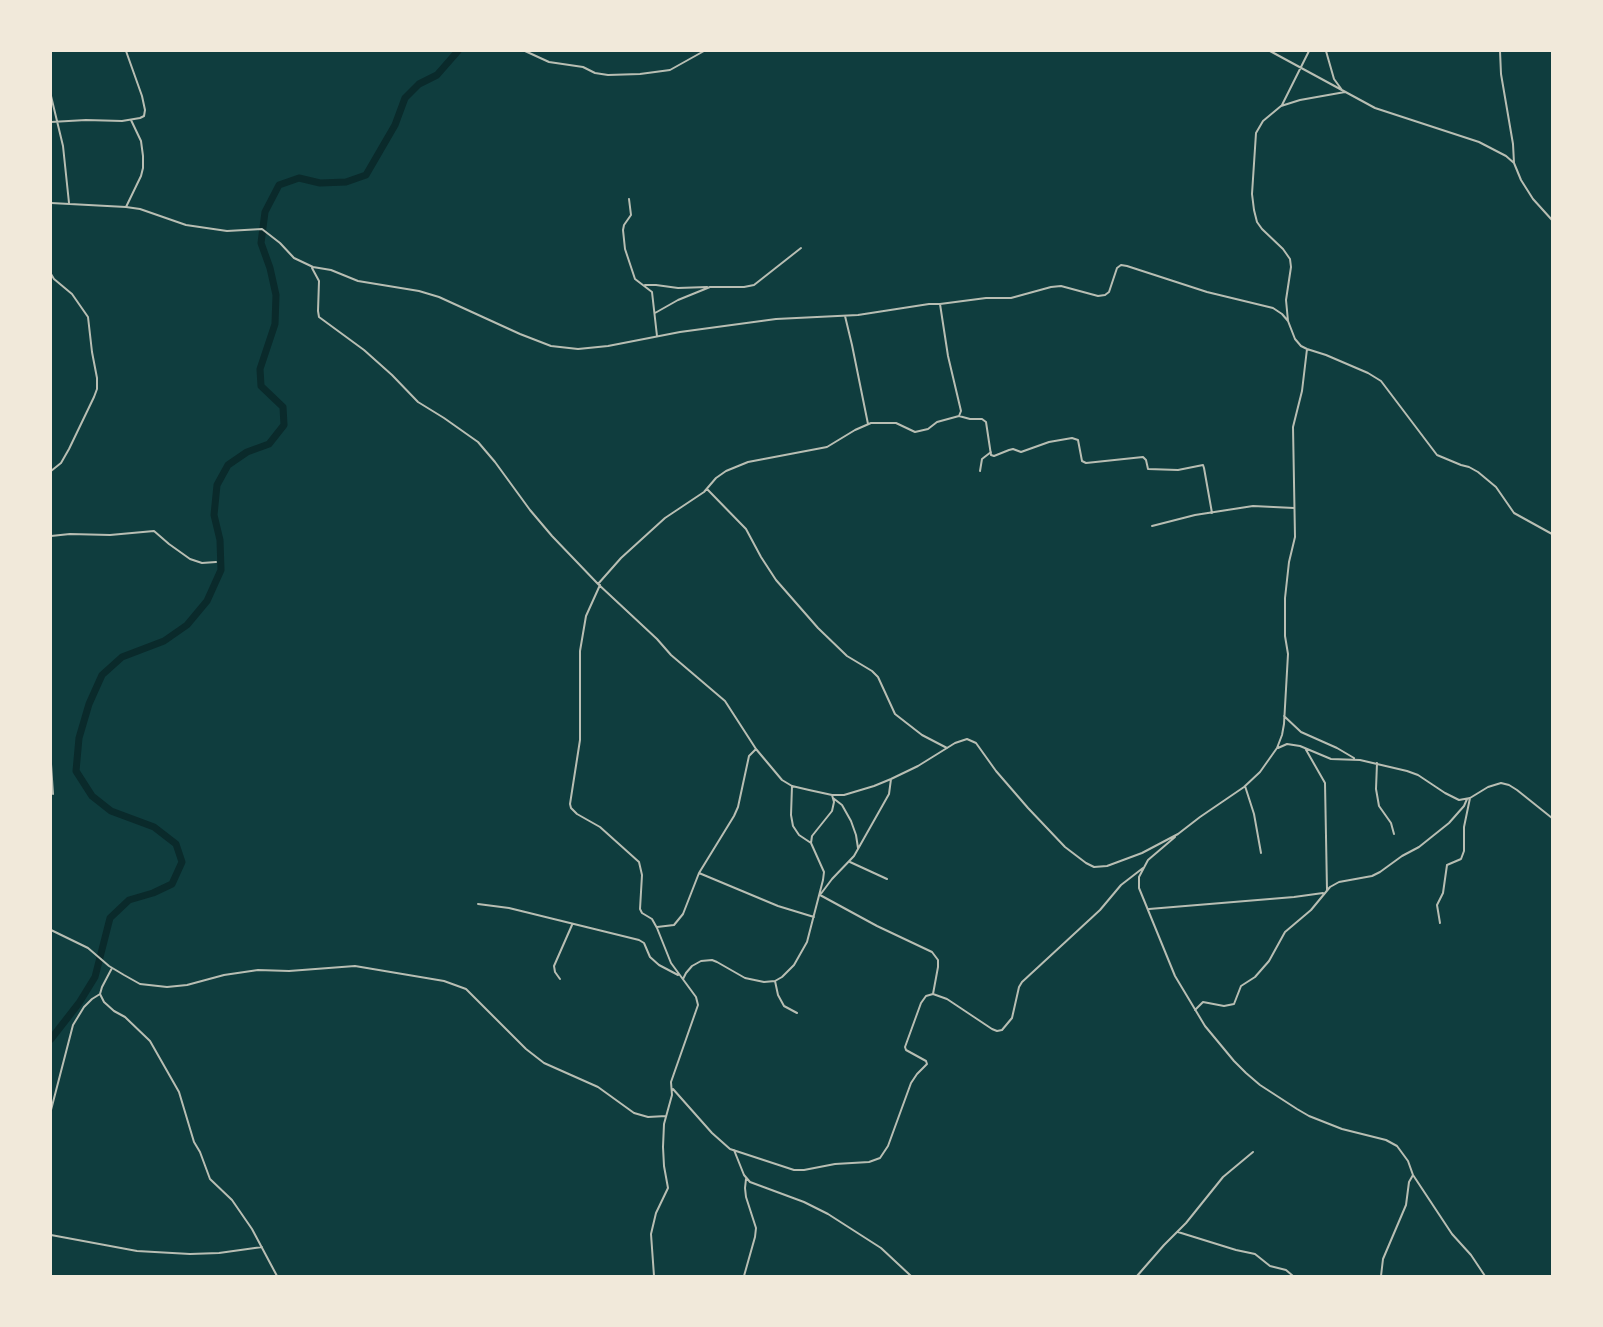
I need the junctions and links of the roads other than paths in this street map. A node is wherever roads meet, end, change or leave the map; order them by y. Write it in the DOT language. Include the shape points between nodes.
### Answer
graph roads {
  1 [pos="126,51"];
  2 [pos="525,51"];
  3 [pos="704,51"];
  4 [pos="1270,51"];
  5 [pos="1309,51"];
  6 [pos="1326,51"];
  7 [pos="1500,51"];
  8 [pos="1300,68"];
  9 [pos="1345,92"];
  10 [pos="51,96"];
  11 [pos="1281,106"];
  12 [pos="132,120"];
  13 [pos="51,122"];
  14 [pos="58,123"];
  15 [pos="1514,163"];
  16 [pos="629,199"];
  17 [pos="70,203"];
  18 [pos="51,204"];
  19 [pos="126,207"];
  20 [pos="1552,220"];
  21 [pos="801,248"];
  22 [pos="311,267"];
  23 [pos="51,274"];
  24 [pos="644,285"];
  25 [pos="710,287"];
  26 [pos="940,304"];
  27 [pos="655,313"];
  28 [pos="845,316"];
  29 [pos="1288,321"];
  30 [pos="657,336"];
  31 [pos="1307,350"];
  32 [pos="959,416"];
  33 [pos="868,424"];
  34 [pos="991,452"];
  35 [pos="51,471"];
  36 [pos="980,471"];
  37 [pos="708,489"];
  38 [pos="1294,508"];
  39 [pos="1212,512"];
  40 [pos="1152,526"];
  41 [pos="1552,534"];
  42 [pos="51,536"];
  43 [pos="216,562"];
  44 [pos="599,584"];
  45 [pos="1284,716"];
  46 [pos="947,748"];
  47 [pos="1277,748"];
  48 [pos="1305,748"];
  49 [pos="756,749"];
  50 [pos="1356,759"];
  51 [pos="1377,763"];
  52 [pos="51,764"];
  53 [pos="52,774"];
  54 [pos="891,779"];
  55 [pos="792,786"];
  56 [pos="1245,786"];
  57 [pos="53,794"];
  58 [pos="832,795"];
  59 [pos="833,798"];
  60 [pos="1469,799"];
  61 [pos="1552,818"];
  62 [pos="1178,834"];
  63 [pos="1394,834"];
  64 [pos="811,843"];
  65 [pos="858,849"];
  66 [pos="1261,853"];
  67 [pos="850,862"];
  68 [pos="1143,868"];
  69 [pos="699,873"];
  70 [pos="887,879"];
  71 [pos="1325,891"];
  72 [pos="820,895"];
  73 [pos="478,904"];
  74 [pos="1149,909"];
  75 [pos="814,917"];
  76 [pos="1440,923"];
  77 [pos="572,925"];
  78 [pos="657,927"];
  79 [pos="51,930"];
  80 [pos="112,968"];
  81 [pos="680,976"];
  82 [pos="560,979"];
  83 [pos="683,980"];
  84 [pos="775,981"];
  85 [pos="100,994"];
  86 [pos="933,994"];
  87 [pos="1195,1010"];
  88 [pos="797,1013"];
  89 [pos="672,1089"];
  90 [pos="51,1110"];
  91 [pos="666,1116"];
  92 [pos="734,1150"];
  93 [pos="1253,1152"];
  94 [pos="1413,1175"];
  95 [pos="746,1179"];
  96 [pos="1178,1232"];
  97 [pos="51,1235"];
  98 [pos="262,1247"];
  99 [pos="277,1276"];
  100 [pos="654,1276"];
  101 [pos="744,1276"];
  102 [pos="911,1276"];
  103 [pos="1137,1276"];
  104 [pos="1293,1276"];
  105 [pos="1381,1276"];
  106 [pos="1486,1276"];
  1 -- 12 [label="street" via="146,110 144,116"];
  2 -- 3 [label="street" via="549,62 608,75 670,70"];
  4 -- 8 [label="street"];
  5 -- 8 [label="street"];
  6 -- 9 [label="street" via="1334,79"];
  7 -- 15 [label="street"];
  8 -- 9 [label="street"];
  8 -- 11 [label="street"];
  9 -- 11 [label="street"];
  9 -- 15 [label="street" via="1375,108 1480,143"];
  10 -- 14 [label="street"];
  11 -- 29 [label="street" via="1263,121 1256,133 1252,194 1257,222 1290,259 1286,300"];
  12 -- 14 [label="street" via="64,120"];
  12 -- 19 [label="street" via="141,141 143,168"];
  13 -- 14 [label="street"];
  14 -- 17 [label="street"];
  15 -- 20 [label="street" via="1528,192"];
  16 -- 24 [label="street" via="631,215 623,228 625,249 632,274"];
  17 -- 18 [label="street"];
  17 -- 19 [label="street"];
  19 -- 22 [label="street" via="186,225 227,231 262,229 294,258"];
  21 -- 25 [label="street" via="754,285"];
  22 -- 30 [label="street" via="439,297 551,346 578,349"];
  22 -- 44 [label="street" via="319,281 319,317 392,374 418,402 478,442 552,536"];
  23 -- 35 [label="street" via="72,294 88,317 97,389 61,463"];
  24 -- 25 [label="street"];
  24 -- 27 [label="street" via="652,292"];
  25 -- 27 [label="street"];
  26 -- 28 [label="street"];
  26 -- 29 [label="street" via="1019,297 1061,286 1105,295 1121,265 1207,292 1273,308"];
  26 -- 32 [label="street" via="961,411"];
  27 -- 30 [label="street"];
  28 -- 30 [label="street" via="776,319"];
  28 -- 33 [label="street"];
  29 -- 31 [label="street" via="1295,339"];
  31 -- 38 [label="street" via="1302,391 1293,426"];
  31 -- 41 [label="street" via="1326,355 1380,381 1437,455 1478,472 1496,487 1514,513"];
  32 -- 33 [label="street" via="920,431 911,431 896,423"];
  32 -- 34 [label="street" via="984,420"];
  33 -- 37 [label="street" via="827,447 735,467 716,478"];
  34 -- 36 [label="street" via="982,459"];
  34 -- 39 [label="street" via="994,456 1011,449 1020,452 1072,438 1078,440 1082,461 1086,463 1143,457 1148,469 1178,470 1202,465"];
  37 -- 44 [label="street" via="665,518 621,558"];
  37 -- 46 [label="street" via="746,529 776,580 818,628 847,656 878,678 895,714 922,735"];
  38 -- 39 [label="street" via="1253,506"];
  38 -- 45 [label="street" via="1295,537 1285,598 1288,654"];
  39 -- 40 [label="street"];
  42 -- 43 [label="street" via="154,530 190,560"];
  44 -- 49 [label="street" via="671,655 725,701"];
  44 -- 78 [label="street" via="586,616 580,650 580,740 570,804 577,814 600,827 639,862 642,875 638,906"];
  45 -- 47 [label="street"];
  45 -- 50 [label="street" via="1301,732"];
  46 -- 54 [label="street"];
  46 -- 62 [label="street" via="961,740 976,743 996,771 1065,847 1094,867 1107,866 1142,853"];
  47 -- 48 [label="street" via="1287,744"];
  47 -- 56 [label="street"];
  48 -- 50 [label="street" via="1331,759"];
  48 -- 71 [label="street" via="1325,783"];
  49 -- 55 [label="street" via="782,780"];
  49 -- 69 [label="street" via="749,756 734,816"];
  50 -- 51 [label="street"];
  51 -- 60 [label="street" via="1418,775 1459,800"];
  51 -- 63 [label="street" via="1379,806 1391,823"];
  52 -- 53 [label="street"];
  53 -- 57 [label="street"];
  54 -- 58 [label="street" via="857,792"];
  54 -- 65 [label="street" via="889,794"];
  55 -- 58 [label="street"];
  55 -- 64 [label="street" via="793,826"];
  56 -- 62 [label="street"];
  56 -- 66 [label="street"];
  58 -- 59 [label="street"];
  59 -- 64 [label="street" via="832,811 812,836"];
  59 -- 65 [label="street" via="842,805 851,821"];
  60 -- 61 [label="street" via="1501,783 1509,785"];
  60 -- 71 [label="street" via="1449,824 1380,872 1339,882"];
  60 -- 76 [label="street" via="1464,851 1461,859 1447,865 1443,893 1437,905"];
  62 -- 68 [label="street"];
  64 -- 72 [label="street" via="824,872"];
  65 -- 67 [label="street"];
  67 -- 70 [label="street"];
  67 -- 72 [label="street"];
  68 -- 74 [label="street" via="1139,888"];
  68 -- 86 [label="street" via="1121,885 1100,910 1022,982 1012,1018 1002,1030 997,1031 955,1003"];
  69 -- 75 [label="street" via="778,906"];
  69 -- 78 [label="street" via="678,921 674,925"];
  71 -- 74 [label="street" via="1294,897"];
  71 -- 87 [label="street" via="1311,910 1285,932 1263,968 1241,986 1234,1004 1224,1006 1203,1002"];
  72 -- 75 [label="street"];
  72 -- 86 [label="street" via="932,952 938,960"];
  73 -- 77 [label="street" via="509,908"];
  74 -- 87 [label="street" via="1175,976"];
  75 -- 84 [label="street" via="799,959"];
  77 -- 81 [label="street" via="639,940 659,966"];
  77 -- 82 [label="street" via="554,966"];
  78 -- 81 [label="street"];
  79 -- 80 [label="street" via="88,948"];
  80 -- 85 [label="street"];
  80 -- 91 [label="street" via="140,984 167,987 250,971 355,966 444,981 466,989 544,1063 598,1087 634,1113 648,1117"];
  81 -- 83 [label="street"];
  83 -- 84 [label="street" via="692,966 712,960 745,978"];
  83 -- 89 [label="street" via="698,1005 672,1075"];
  84 -- 88 [label="street" via="784,1006"];
  85 -- 90 [label="street" via="84,1007 74,1024"];
  85 -- 98 [label="street" via="108,1006 150,1041 179,1092 194,1142 210,1179 232,1200"];
  86 -- 92 [label="street" via="926,996 921,1003 905,1047 927,1064 911,1083 882,1157 869,1162 794,1170"];
  87 -- 94 [label="street" via="1234,1061 1260,1085 1308,1116 1392,1142 1403,1152"];
  89 -- 91 [label="street"];
  89 -- 92 [label="street" via="722,1144"];
  91 -- 100 [label="street" via="663,1147 668,1188 656,1213 651,1234"];
  92 -- 95 [label="street"];
  93 -- 96 [label="street" via="1223,1177"];
  94 -- 105 [label="street" via="1406,1205 1383,1259"];
  94 -- 106 [label="street" via="1452,1234"];
  95 -- 101 [label="street" via="746,1197 756,1228"];
  95 -- 102 [label="street" via="828,1214 881,1248"];
  96 -- 103 [label="street"];
  96 -- 104 [label="street" via="1255,1254 1270,1266 1286,1270"];
  97 -- 98 [label="street" via="137,1251 190,1254"];
  98 -- 99 [label="street"];
}
